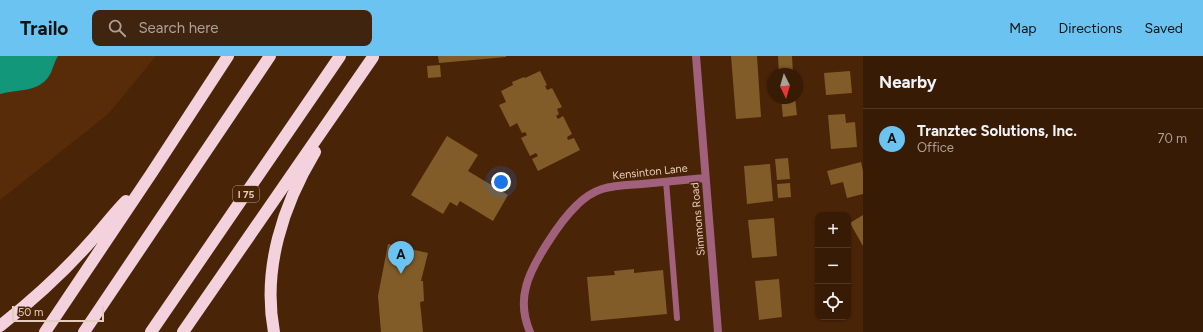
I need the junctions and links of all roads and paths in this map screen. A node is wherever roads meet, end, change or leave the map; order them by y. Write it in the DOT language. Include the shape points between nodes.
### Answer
graph roads {
  1 [pos="228,56"];
  2 [pos="270,56"];
  3 [pos="340,56"];
  4 [pos="696,56"];
  5 [pos="373,57"];
  6 [pos="151,174"];
  7 [pos="705,178"];
  8 [pos="666,182"];
  9 [pos="677,318"];
  10 [pos="0,326"];
  11 [pos="45,332"];
  12 [pos="84,332"];
  13 [pos="151,332"];
  14 [pos="183,332"];
  15 [pos="274,332"];
  16 [pos="530,332"];
  17 [pos="718,332"];
  1 -- 6 [label="highway"];
  2 -- 12 [label="highway"];
  3 -- 13 [label="highway, I 75"];
  4 -- 7 [label="street, Simmons Road"];
  5 -- 14 [label="highway"];
  5 -- 15 [label="highway" via="313,156 285,215 272,269"];
  6 -- 10 [label="highway" via="53,281"];
  6 -- 11 [label="highway"];
  7 -- 8 [label="street, Kensinton Lane"];
  7 -- 17 [label="street, Simmons Road"];
  8 -- 9 [label="lane"];
  8 -- 16 [label="street, Kensinton Lane" via="606,188 592,193 577,204 564,219 529,278 524,308"];
}
